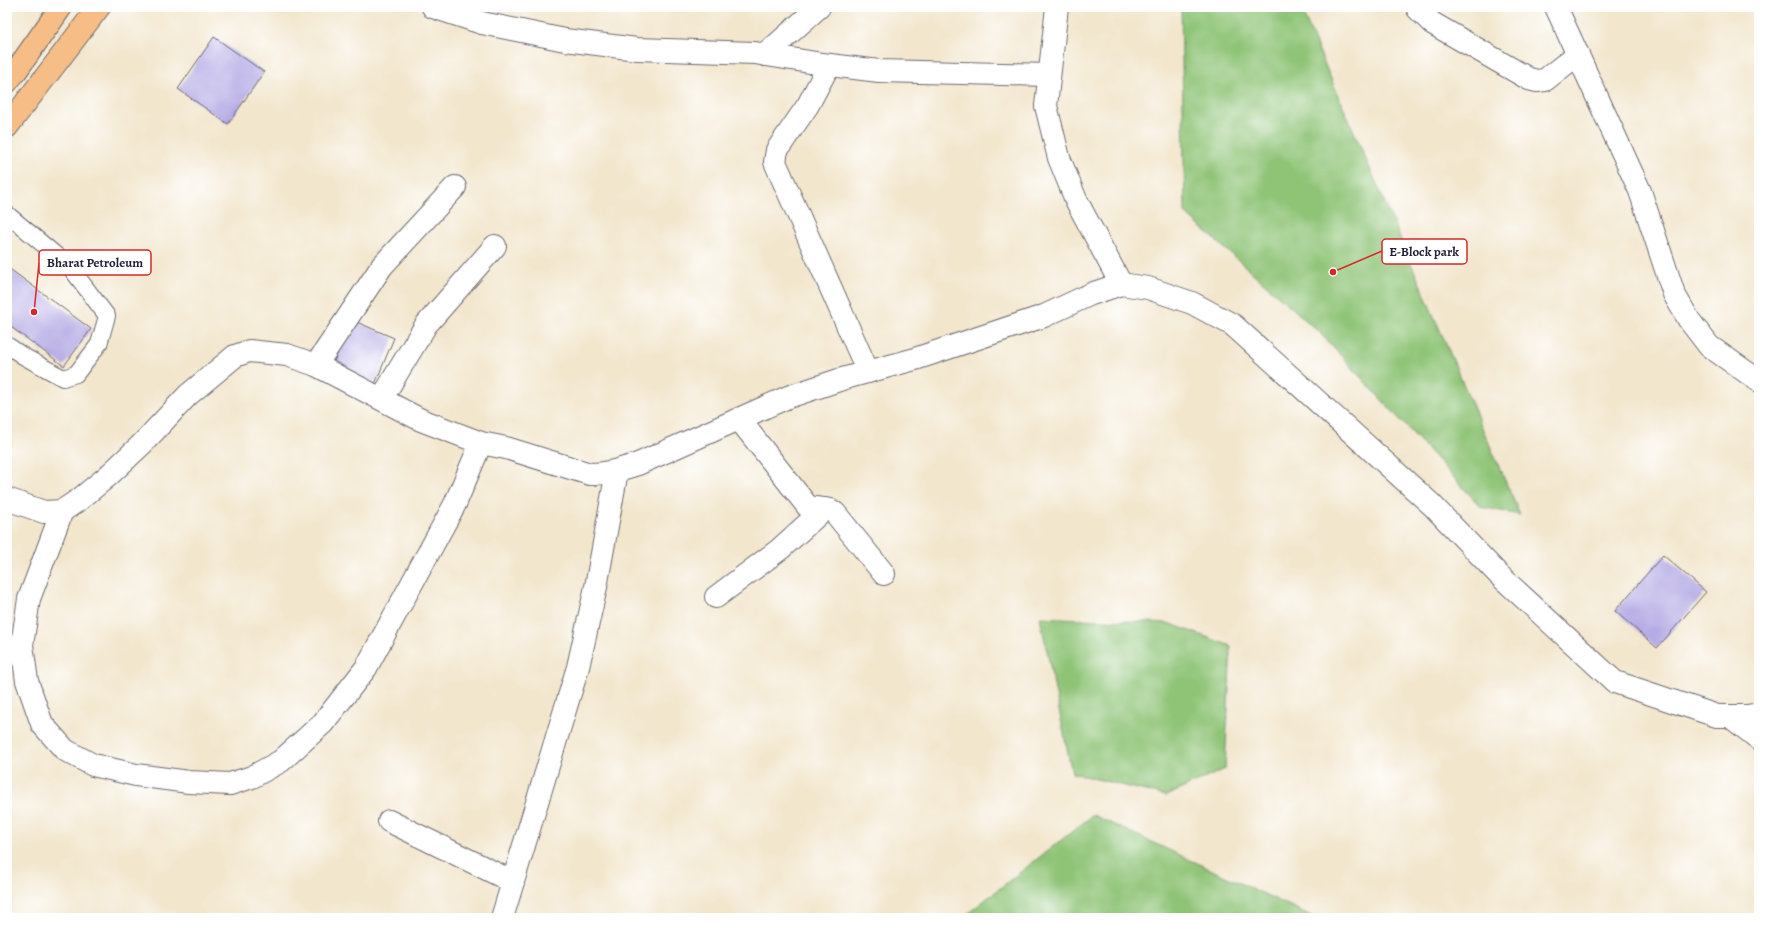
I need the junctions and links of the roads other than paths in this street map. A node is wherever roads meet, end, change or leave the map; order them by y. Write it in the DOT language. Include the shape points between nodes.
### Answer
graph roads {
  1 [pos="61,7"];
  2 [pos="99,7"];
  3 [pos="433,7"];
  4 [pos="819,7"];
  5 [pos="1057,7"];
  6 [pos="1556,7"];
  7 [pos="1418,9"];
  8 [pos="455,10"];
  9 [pos="765,54"];
  10 [pos="1578,54"];
  11 [pos="829,65"];
  12 [pos="1049,75"];
  13 [pos="7,82"];
  14 [pos="7,127"];
  15 [pos="454,187"];
  16 [pos="7,214"];
  17 [pos="495,246"];
  18 [pos="1121,284"];
  19 [pos="7,344"];
  20 [pos="316,365"];
  21 [pos="868,372"];
  22 [pos="1759,381"];
  23 [pos="382,398"];
  24 [pos="739,419"];
  25 [pos="481,443"];
  26 [pos="617,471"];
  27 [pos="7,499"];
  28 [pos="824,509"];
  29 [pos="62,511"];
  30 [pos="884,574"];
  31 [pos="716,597"];
  32 [pos="1759,714"];
  33 [pos="1731,717"];
  34 [pos="1759,739"];
  35 [pos="389,821"];
  36 [pos="513,882"];
  37 [pos="502,918"];
  1 -- 13 [label="main road"];
  2 -- 14 [label="main road"];
  3 -- 8 [label="street"];
  4 -- 9 [label="street"];
  5 -- 12 [label="street"];
  6 -- 10 [label="street"];
  7 -- 10 [label="street" via="1432,23 1529,79 1545,80"];
  8 -- 9 [label="street" via="482,23 565,40 637,49"];
  9 -- 11 [label="street"];
  10 -- 22 [label="street" via="1640,191 1674,294 1689,320 1709,346"];
  11 -- 12 [label="street" via="879,71"];
  11 -- 21 [label="street" via="808,105 777,150 775,162"];
  12 -- 18 [label="street" via="1046,106 1059,158 1076,200"];
  15 -- 20 [label="street" via="382,266"];
  16 -- 19 [label="lane" via="70,267 106,316 99,344 76,374 63,378"];
  17 -- 23 [label="street" via="426,325"];
  18 -- 21 [label="street" via="1091,294 1044,316"];
  18 -- 33 [label="street" via="1148,288 1192,303 1233,325 1432,505 1499,575 1615,682 1717,716"];
  20 -- 23 [label="street"];
  20 -- 29 [label="street" via="269,352 249,351 235,356 188,395 108,476 80,500"];
  21 -- 24 [label="street" via="788,397"];
  23 -- 25 [label="street" via="421,420"];
  24 -- 26 [label="street"];
  24 -- 28 [label="street" via="808,507"];
  25 -- 26 [label="street" via="506,448 590,474"];
  25 -- 29 [label="street" via="455,504 366,668 323,723 281,761 252,777 230,784 136,775 93,765 65,750 42,724 27,682 22,644 29,599"];
  26 -- 36 [label="street" via="596,587 578,667"];
  27 -- 29 [label="street" via="44,512"];
  28 -- 30 [label="street" via="835,513"];
  28 -- 31 [label="street" via="780,549"];
  32 -- 33 [label="street"];
  33 -- 34 [label="street"];
  35 -- 36 [label="street"];
  36 -- 37 [label="street"];
}
